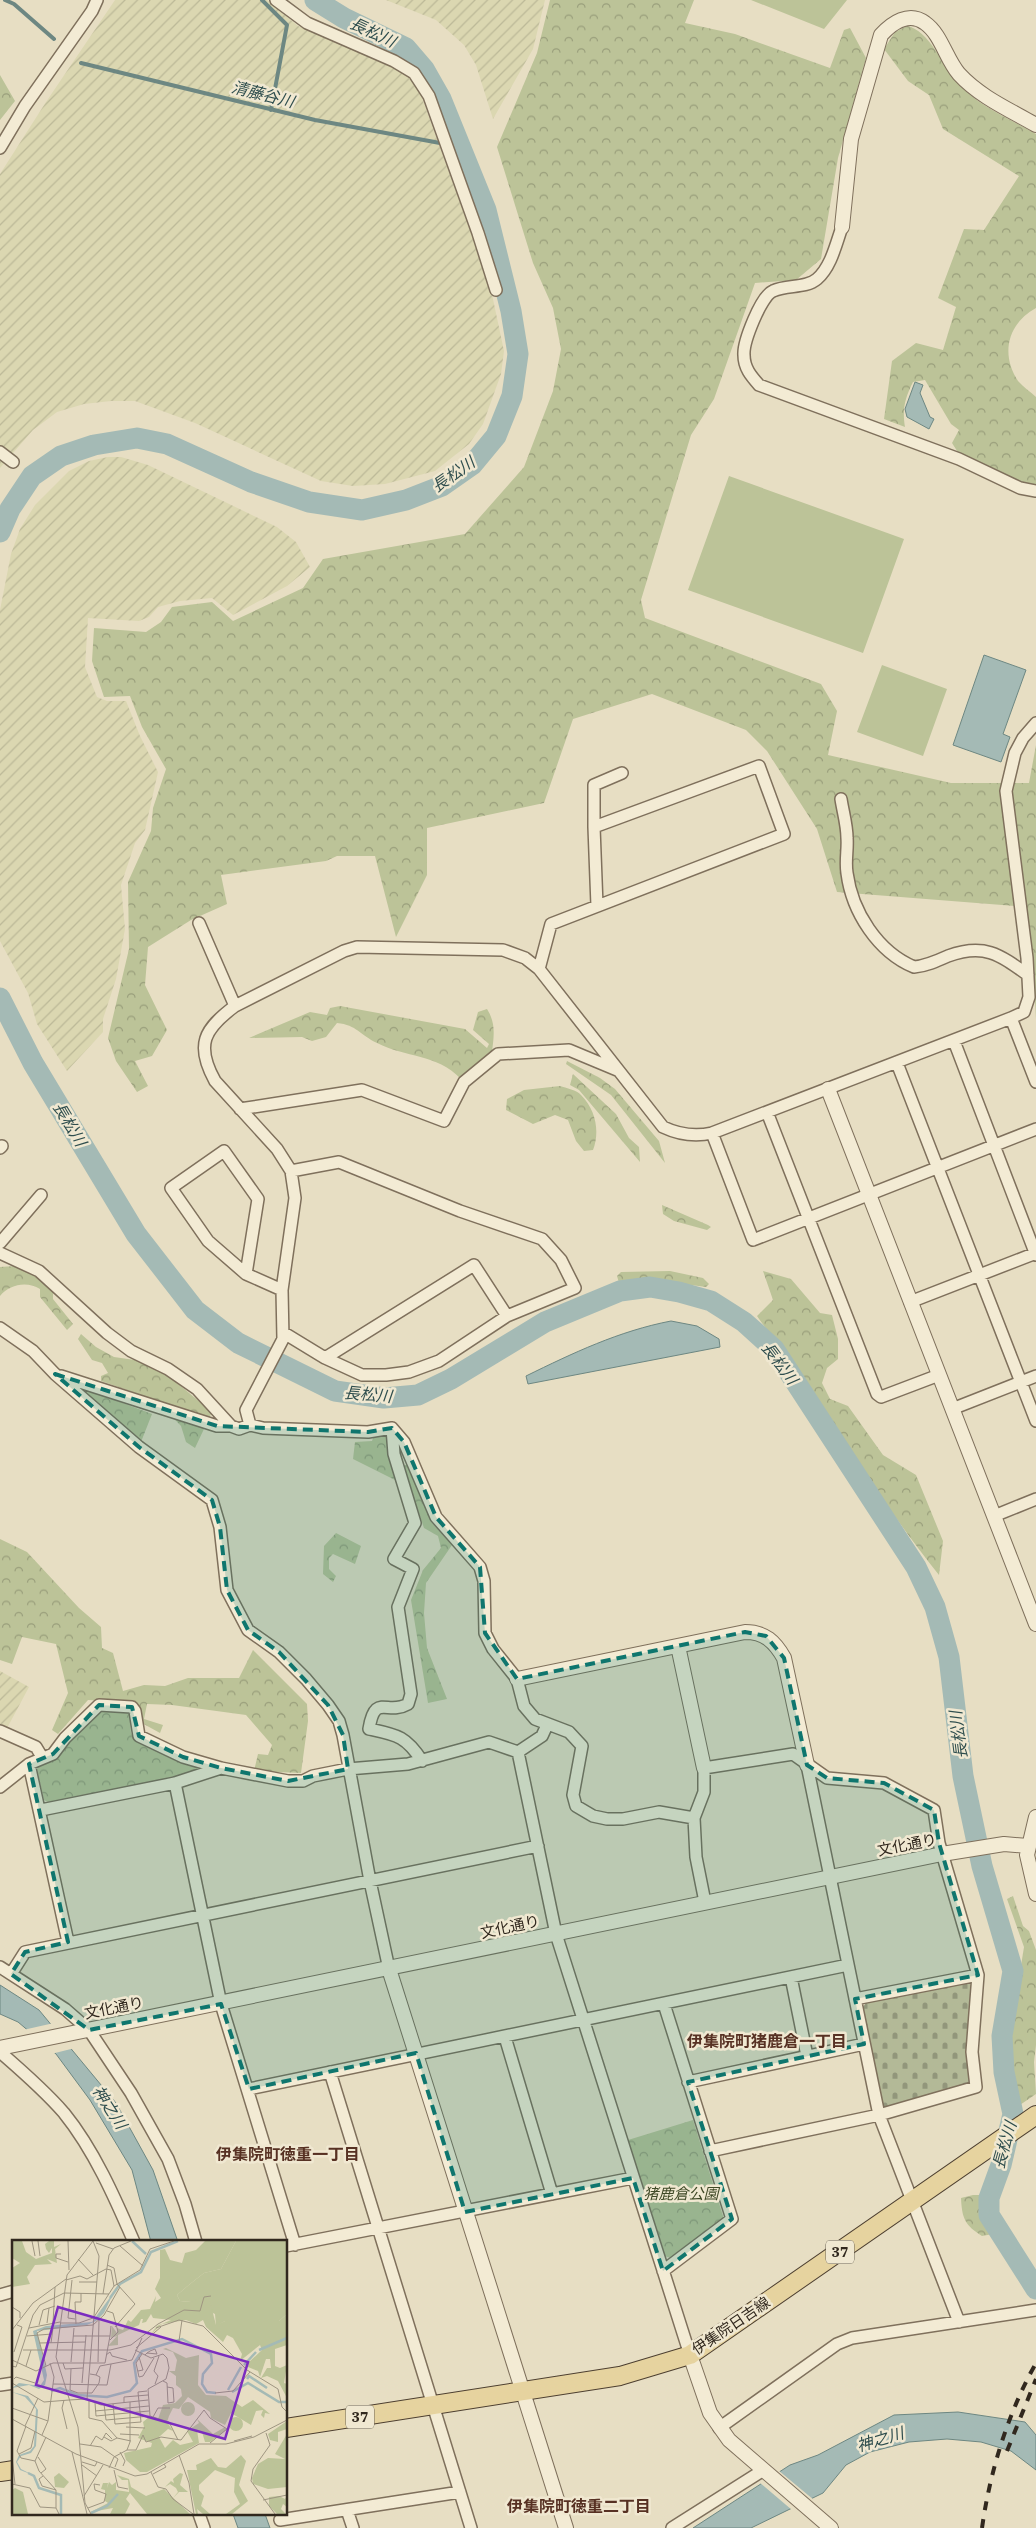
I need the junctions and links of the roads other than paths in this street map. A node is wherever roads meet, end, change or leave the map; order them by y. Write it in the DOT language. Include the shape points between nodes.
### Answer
graph roads {
  1 [pos="97,0"];
  2 [pos="276,0"];
  3 [pos="1036,125"];
  4 [pos="0,148"];
  5 [pos="842,227"];
  6 [pos="496,290"];
  7 [pos="0,452"];
  8 [pos="13,462"];
  9 [pos="1036,491"];
  10 [pos="1036,723"];
  11 [pos="622,773"];
  12 [pos="842,799"];
  13 [pos="594,827"];
  14 [pos="597,906"];
  15 [pos="199,923"];
  16 [pos="539,969"];
  17 [pos="1028,975"];
  18 [pos="235,1006"];
  19 [pos="1011,1018"];
  20 [pos="954,1040"];
  21 [pos="897,1062"];
  22 [pos="618,1070"];
  23 [pos="1036,1082"];
  24 [pos="828,1090"];
  25 [pos="240,1109"];
  26 [pos="767,1112"];
  27 [pos="1036,1130"];
  28 [pos="712,1133"];
  29 [pos="994,1146"];
  30 [pos="938,1168"];
  31 [pos="291,1171"];
  32 [pos="41,1194"];
  33 [pos="869,1196"];
  34 [pos="808,1218"];
  35 [pos="0,1243"];
  36 [pos="0,1253"];
  37 [pos="1036,1254"];
  38 [pos="246,1274"];
  39 [pos="980,1275"];
  40 [pos="282,1290"];
  41 [pos="910,1302"];
  42 [pos="506,1316"];
  43 [pos="0,1328"];
  44 [pos="284,1336"];
  45 [pos="325,1358"];
  46 [pos="55,1374"];
  47 [pos="939,1375"];
  48 [pos="1036,1376"];
  49 [pos="1021,1382"];
  50 [pos="952,1409"];
  51 [pos="1036,1421"];
  52 [pos="250,1425"];
  53 [pos="231,1426"];
  54 [pos="392,1428"];
  55 [pos="1036,1499"];
  56 [pos="994,1516"];
  57 [pos="1036,1623"];
  58 [pos="678,1646"];
  59 [pos="517,1678"];
  60 [pos="547,1725"];
  61 [pos="0,1732"];
  62 [pos="518,1752"];
  63 [pos="42,1757"];
  64 [pos="422,1761"];
  65 [pos="30,1764"];
  66 [pos="807,1765"];
  67 [pos="221,1768"];
  68 [pos="704,1768"];
  69 [pos="348,1769"];
  70 [pos="174,1783"];
  71 [pos="0,1787"];
  72 [pos="41,1810"];
  73 [pos="1036,1817"];
  74 [pos="694,1818"];
  75 [pos="538,1846"];
  76 [pos="1028,1846"];
  77 [pos="945,1854"];
  78 [pos="829,1877"];
  79 [pos="370,1881"];
  80 [pos="1036,1894"];
  81 [pos="705,1902"];
  82 [pos="201,1916"];
  83 [pos="556,1934"];
  84 [pos="68,1942"];
  85 [pos="848,1965"];
  86 [pos="0,1967"];
  87 [pos="389,1969"];
  88 [pos="11,1974"];
  89 [pos="978,1975"];
  90 [pos="791,1977"];
  91 [pos="855,1999"];
  92 [pos="220,2004"];
  93 [pos="664,2004"];
  94 [pos="582,2020"];
  95 [pos="89,2030"];
  96 [pos="505,2037"];
  97 [pos="864,2044"];
  98 [pos="2,2049"];
  99 [pos="416,2054"];
  100 [pos="807,2056"];
  101 [pos="330,2072"];
  102 [pos="688,2082"];
  103 [pos="248,2089"];
  104 [pos="1036,2115"];
  105 [pos="879,2116"];
  106 [pos="710,2151"];
  107 [pos="633,2178"];
  108 [pos="552,2194"];
  109 [pos="913,2202"];
  110 [pos="465,2212"];
  111 [pos="379,2229"];
  112 [pos="133,2240"];
  113 [pos="195,2240"];
  114 [pos="291,2246"];
  115 [pos="663,2271"];
  116 [pos="1033,2310"];
  117 [pos="959,2322"];
  118 [pos="690,2355"];
  119 [pos="523,2393"];
  120 [pos="433,2406"];
  121 [pos="288,2428"];
  122 [pos="719,2428"];
  123 [pos="764,2472"];
  124 [pos="460,2492"];
  125 [pos="347,2510"];
  126 [pos="200,2516"];
  127 [pos="281,2521"];
  128 [pos="204,2528"];
  129 [pos="353,2528"];
  130 [pos="471,2528"];
  131 [pos="566,2528"];
  132 [pos="672,2528"];
  133 [pos="831,2528"];
  1 -- 4 [label="street"];
  2 -- 6 [label="street" via="307,23 414,73 429,96 445,137"];
  3 -- 5 [label="street" via="970,84 950,62 924,22 914,18 890,25 881,35 856,115"];
  5 -- 9 [label="street" via="828,263 816,279 773,290 761,302 743,353 751,376 760,384 959,459 1020,488"];
  7 -- 8 [label="street"];
  10 -- 17 [label="street" via="1015,753 1006,792"];
  11 -- 13 [label="street" via="594,785"];
  12 -- 17 [label="street" via="851,893 859,913 884,946 914,967 978,949 996,953"];
  13 -- 14 [label="street"];
  13 -- 14 [label="street" via="759,766 784,834"];
  14 -- 16 [label="street" via="551,924"];
  15 -- 18 [label="street"];
  16 -- 18 [label="street" via="525,958 503,950 357,947"];
  16 -- 22 [label="street"];
  17 -- 19 [label="street" via="1029,997 1024,1012"];
  18 -- 25 [label="street" via="207,1032 203,1045 208,1069"];
  19 -- 20 [label="street"];
  19 -- 23 [label="street"];
  20 -- 21 [label="street"];
  20 -- 29 [label="street"];
  21 -- 24 [label="street"];
  21 -- 30 [label="street"];
  22 -- 25 [label="street" via="569,1050 498,1054 464,1082 444,1121 362,1090"];
  22 -- 28 [label="street" via="663,1127 691,1135"];
  24 -- 26 [label="street"];
  24 -- 33 [label="street"];
  25 -- 31 [label="street" via="277,1149"];
  26 -- 28 [label="street"];
  26 -- 34 [label="street"];
  27 -- 29 [label="street"];
  28 -- 34 [label="street" via="753,1240"];
  29 -- 30 [label="street"];
  29 -- 37 [label="street"];
  30 -- 33 [label="street"];
  30 -- 39 [label="street"];
  31 -- 40 [label="street" via="295,1198"];
  31 -- 42 [label="street" via="339,1162 460,1211 542,1239 560,1260 574,1288"];
  32 -- 35 [label="street"];
  33 -- 34 [label="street"];
  33 -- 41 [label="street"];
  34 -- 47 [label="street" via="877,1394 881,1397"];
  36 -- 53 [label="street" via="40,1271 113,1338 197,1389"];
  37 -- 39 [label="street"];
  38 -- 38 [label="street" via="208,1241 171,1188 224,1151 258,1199"];
  38 -- 40 [label="street"];
  39 -- 41 [label="street"];
  39 -- 49 [label="street"];
  40 -- 44 [label="street"];
  41 -- 47 [label="street"];
  42 -- 45 [label="street" via="439,1361 409,1372 362,1374"];
  42 -- 45 [label="street" via="474,1265"];
  43 -- 46 [label="street" via="33,1351"];
  44 -- 45 [label="street"];
  44 -- 52 [label="street" via="246,1410"];
  46 -- 53 [label="street" via="217,1426"];
  46 -- 69 [label="street" via="139,1447 212,1500 220,1527 227,1590 248,1630 279,1652 328,1705 343,1734"];
  47 -- 50 [label="street"];
  48 -- 49 [label="street"];
  49 -- 50 [label="street"];
  49 -- 51 [label="street"];
  50 -- 56 [label="street"];
  52 -- 53 [label="street" via="239,1429"];
  52 -- 54 [label="street" via="351,1432"];
  54 -- 59 [label="street" via="404,1442 436,1517 480,1567 484,1581 485,1633 493,1649"];
  54 -- 64 [label="street" via="394,1454 415,1523 394,1560 413,1569 398,1607 411,1694 408,1704 402,1707 376,1708 369,1729 394,1735 411,1744"];
  55 -- 56 [label="street"];
  56 -- 57 [label="street"];
  58 -- 59 [label="street"];
  58 -- 66 [label="street" via="745,1632 766,1636 777,1646 784,1658"];
  58 -- 68 [label="street"];
  59 -- 60 [label="street" via="524,1706 530,1715"];
  60 -- 62 [label="street" via="542,1736"];
  60 -- 74 [label="street" via="569,1732 582,1746 573,1795 576,1806 581,1810 593,1816 614,1819 659,1812"];
  61 -- 63 [label="street" via="36,1747"];
  62 -- 64 [label="street" via="489,1742"];
  62 -- 75 [label="street"];
  63 -- 65 [label="street"];
  63 -- 67 [label="street" via="52,1754 99,1705 132,1707 139,1736 183,1757"];
  64 -- 69 [label="street"];
  65 -- 71 [label="street"];
  65 -- 72 [label="street"];
  66 -- 68 [label="street" via="793,1754"];
  66 -- 77 [label="street" via="827,1778 884,1783 934,1810 935,1825"];
  66 -- 78 [label="street"];
  67 -- 69 [label="street" via="288,1781 303,1781"];
  67 -- 70 [label="street"];
  68 -- 74 [label="street" via="704,1792"];
  69 -- 79 [label="street"];
  70 -- 72 [label="street"];
  70 -- 82 [label="street"];
  72 -- 84 [label="street"];
  73 -- 76 [label="street"];
  74 -- 81 [label="street" via="696,1857"];
  75 -- 79 [label="street"];
  75 -- 83 [label="street"];
  76 -- 77 [label="street, 文化通り" via="991,1845"];
  76 -- 80 [label="street" via="1028,1863"];
  77 -- 78 [label="street, 文化通り"];
  77 -- 89 [label="street"];
  78 -- 81 [label="street, 文化通り"];
  78 -- 85 [label="street"];
  79 -- 82 [label="street"];
  79 -- 87 [label="street"];
  81 -- 83 [label="street, 文化通り"];
  82 -- 84 [label="street"];
  82 -- 92 [label="street"];
  83 -- 87 [label="street, 文化通り"];
  83 -- 94 [label="street"];
  84 -- 88 [label="street" via="25,1952"];
  85 -- 90 [label="street"];
  85 -- 91 [label="street"];
  86 -- 88 [label="street"];
  87 -- 92 [label="street, 文化通り"];
  87 -- 99 [label="street"];
  88 -- 95 [label="street" via="65,2009"];
  89 -- 91 [label="street"];
  89 -- 105 [label="street" via="972,2052 976,2087"];
  90 -- 93 [label="street"];
  90 -- 100 [label="street"];
  91 -- 97 [label="street"];
  92 -- 95 [label="street, 文化通り"];
  92 -- 103 [label="street"];
  93 -- 94 [label="street"];
  93 -- 102 [label="street"];
  94 -- 96 [label="street"];
  94 -- 107 [label="street"];
  95 -- 98 [label="street, 文化通り"];
  95 -- 113 [label="street" via="131,2093 168,2159"];
  96 -- 99 [label="street"];
  96 -- 108 [label="street"];
  97 -- 100 [label="street"];
  97 -- 105 [label="street"];
  98 -- 112 [label="street" via="64,2114 92,2156"];
  99 -- 101 [label="street"];
  99 -- 110 [label="street"];
  100 -- 102 [label="street"];
  101 -- 103 [label="street"];
  101 -- 111 [label="street"];
  102 -- 106 [label="street"];
  103 -- 114 [label="street"];
  104 -- 109 [label="main road, 伊集院日吉線 / 37"];
  105 -- 106 [label="street"];
  105 -- 109 [label="street"];
  106 -- 115 [label="street" via="732,2219"];
  107 -- 108 [label="street"];
  107 -- 115 [label="street"];
  108 -- 110 [label="street"];
  109 -- 117 [label="street"];
  109 -- 118 [label="main road, 伊集院日吉線 / 37"];
  110 -- 111 [label="street"];
  110 -- 119 [label="street"];
  111 -- 114 [label="street"];
  111 -- 120 [label="street"];
  115 -- 118 [label="street"];
  116 -- 117 [label="street"];
  117 -- 122 [label="street" via="852,2338 837,2344"];
  118 -- 119 [label="main road, 伊集院日吉線 / 37" via="620,2376"];
  118 -- 122 [label="street" via="704,2398"];
  119 -- 120 [label="main road, 伊集院日吉線 / 37"];
  119 -- 131 [label="street"];
  120 -- 121 [label="main road, 伊集院日吉線 / 37"];
  120 -- 124 [label="street"];
  122 -- 123 [label="street"];
  123 -- 132 [label="street"];
  123 -- 133 [label="street"];
  124 -- 125 [label="street"];
  124 -- 130 [label="street"];
  125 -- 127 [label="street"];
  125 -- 129 [label="street"];
  126 -- 128 [label="street"];
}
